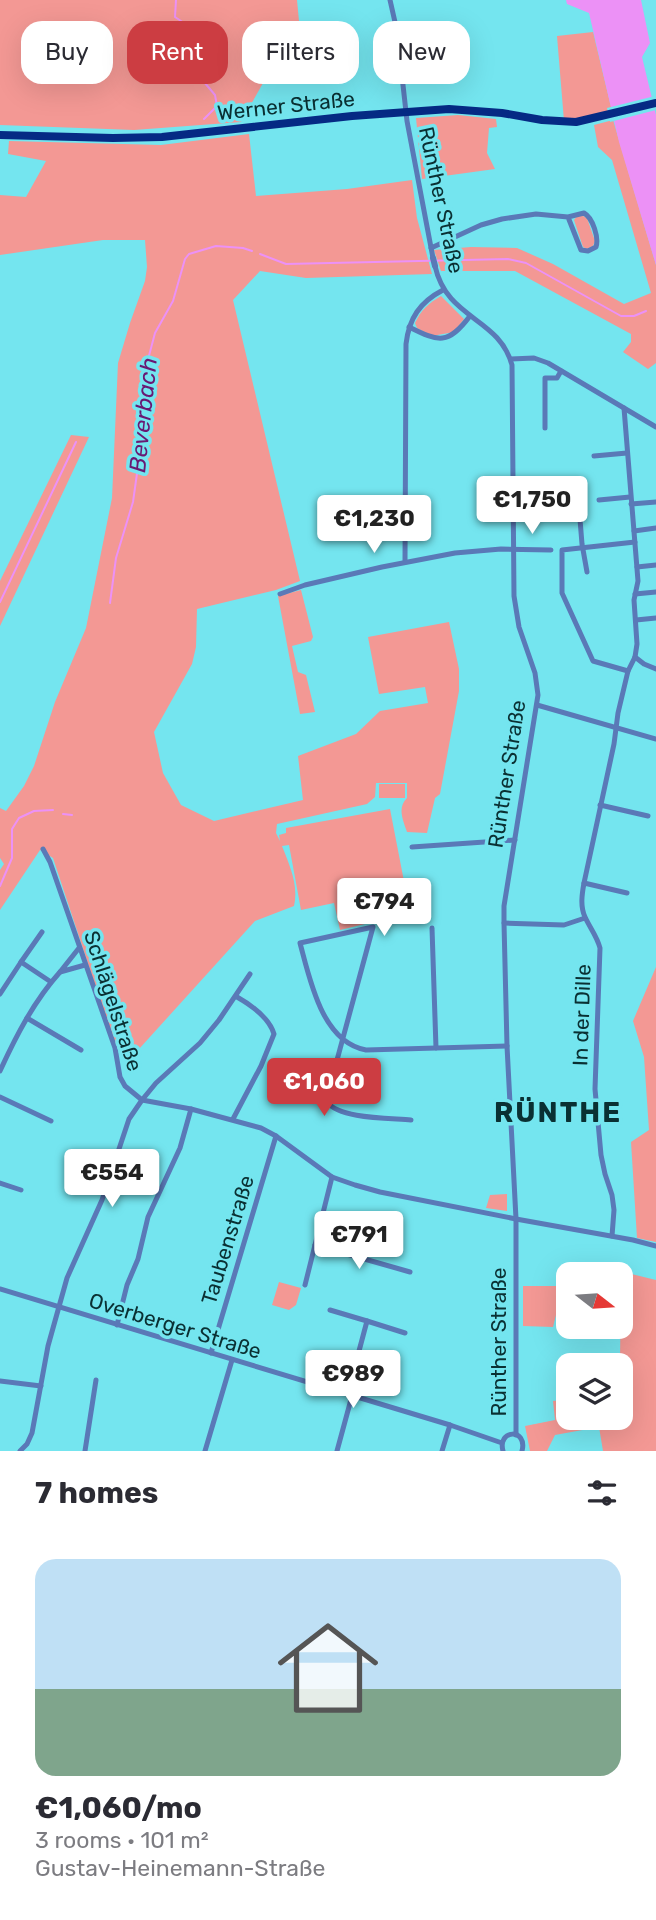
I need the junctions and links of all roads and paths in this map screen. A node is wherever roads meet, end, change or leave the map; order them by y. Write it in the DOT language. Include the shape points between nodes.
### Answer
graph roads {
  1 [pos="390,0"];
  2 [pos="656,103"];
  3 [pos="406,112"];
  4 [pos="0,135"];
  5 [pos="568,217"];
  6 [pos="431,248"];
  7 [pos="443,290"];
  8 [pos="470,316"];
  9 [pos="409,327"];
  10 [pos="510,359"];
  11 [pos="561,371"];
  12 [pos="624,408"];
  13 [pos="656,427"];
  14 [pos="545,428"];
  15 [pos="627,453"];
  16 [pos="594,456"];
  17 [pos="630,497"];
  18 [pos="599,500"];
  19 [pos="656,502"];
  20 [pos="631,504"];
  21 [pos="579,506"];
  22 [pos="656,528"];
  23 [pos="634,531"];
  24 [pos="635,542"];
  25 [pos="583,548"];
  26 [pos="513,550"];
  27 [pos="551,550"];
  28 [pos="405,562"];
  29 [pos="656,565"];
  30 [pos="637,567"];
  31 [pos="587,572"];
  32 [pos="656,592"];
  33 [pos="280,594"];
  34 [pos="635,594"];
  35 [pos="656,618"];
  36 [pos="636,620"];
  37 [pos="635,657"];
  38 [pos="656,669"];
  39 [pos="628,671"];
  40 [pos="537,705"];
  41 [pos="617,728"];
  42 [pos="656,739"];
  43 [pos="600,806"];
  44 [pos="648,816"];
  45 [pos="515,840"];
  46 [pos="412,847"];
  47 [pos="43,849"];
  48 [pos="584,883"];
  49 [pos="627,893"];
  50 [pos="585,918"];
  51 [pos="504,923"];
  52 [pos="432,929"];
  53 [pos="42,932"];
  54 [pos="79,948"];
  55 [pos="21,962"];
  56 [pos="85,965"];
  57 [pos="60,972"];
  58 [pos="250,974"];
  59 [pos="51,982"];
  60 [pos="0,994"];
  61 [pos="237,997"];
  62 [pos="27,1018"];
  63 [pos="343,1041"];
  64 [pos="507,1046"];
  65 [pos="436,1048"];
  66 [pos="81,1050"];
  67 [pos="0,1071"];
  68 [pos="0,1097"];
  69 [pos="142,1100"];
  70 [pos="191,1109"];
  71 [pos="233,1119"];
  72 [pos="411,1120"];
  73 [pos="51,1121"];
  74 [pos="276,1136"];
  75 [pos="332,1177"];
  76 [pos="0,1183"];
  77 [pos="21,1190"];
  78 [pos="516,1219"];
  79 [pos="612,1236"];
  80 [pos="315,1245"];
  81 [pos="656,1246"];
  82 [pos="411,1272"];
  83 [pos="305,1285"];
  84 [pos="0,1290"];
  85 [pos="59,1307"];
  86 [pos="330,1310"];
  87 [pos="368,1321"];
  88 [pos="117,1325"];
  89 [pos="405,1333"];
  90 [pos="211,1353"];
  91 [pos="232,1360"];
  92 [pos="96,1380"];
  93 [pos="0,1381"];
  94 [pos="41,1386"];
  95 [pos="351,1395"];
  96 [pos="450,1425"];
  97 [pos="516,1435"];
  98 [pos="502,1443"];
  99 [pos="20,1451"];
  100 [pos="85,1451"];
  101 [pos="205,1451"];
  102 [pos="337,1451"];
  103 [pos="442,1451"];
  104 [pos="503,1451"];
  105 [pos="522,1451"];
  1 -- 3 [label="street, Rünther Straße"];
  2 -- 3 [label="main road, Werner Straße" via="576,122 472,110"];
  3 -- 4 [label="main road, Werner Straße" via="162,137"];
  3 -- 6 [label="street, Rünther Straße"];
  5 -- 5 [label="street" via="588,215 596,247 581,250"];
  5 -- 6 [label="street" via="536,214 502,219"];
  6 -- 7 [label="street, Rünther Straße"];
  7 -- 8 [label="street, Rünther Straße"];
  7 -- 9 [label="street" via="423,304"];
  8 -- 9 [label="street" via="453,335 430,338"];
  8 -- 10 [label="street, Rünther Straße" via="494,333"];
  9 -- 28 [label="street" via="405,344"];
  10 -- 11 [label="street" via="534,358"];
  10 -- 26 [label="street, Rünther Straße"];
  11 -- 12 [label="street"];
  11 -- 14 [label="street" via="557,378 545,378"];
  12 -- 13 [label="street"];
  12 -- 15 [label="street"];
  15 -- 16 [label="street"];
  15 -- 17 [label="street"];
  17 -- 18 [label="street"];
  17 -- 20 [label="street"];
  19 -- 20 [label="street"];
  20 -- 23 [label="street"];
  21 -- 25 [label="street"];
  22 -- 23 [label="street"];
  23 -- 24 [label="street"];
  24 -- 25 [label="street"];
  24 -- 30 [label="street"];
  25 -- 31 [label="street"];
  25 -- 39 [label="street" via="562,550 562,593 593,661"];
  26 -- 27 [label="street"];
  26 -- 28 [label="street"];
  26 -- 40 [label="street, Rünther Straße" via="516,613 537,680"];
  28 -- 33 [label="street"];
  29 -- 30 [label="street"];
  30 -- 34 [label="street"];
  32 -- 34 [label="street"];
  34 -- 36 [label="street"];
  35 -- 36 [label="street"];
  36 -- 37 [label="street"];
  37 -- 38 [label="street"];
  37 -- 39 [label="street, In der Dille"];
  39 -- 41 [label="street, In der Dille"];
  40 -- 41 [label="street"];
  40 -- 45 [label="street, Rünther Straße"];
  41 -- 42 [label="street"];
  41 -- 43 [label="street, In der Dille"];
  43 -- 44 [label="street"];
  43 -- 48 [label="street, In der Dille"];
  45 -- 46 [label="street"];
  45 -- 51 [label="street, Rünther Straße"];
  47 -- 54 [label="street, Schlägelstraße"];
  48 -- 49 [label="street"];
  48 -- 50 [label="street, In der Dille"];
  50 -- 51 [label="street" via="564,925"];
  50 -- 79 [label="street, In der Dille" via="600,948 595,1090 601,1155 614,1210"];
  51 -- 64 [label="street, Rünther Straße"];
  52 -- 65 [label="street"];
  53 -- 55 [label="street"];
  54 -- 56 [label="street, Schlägelstraße"];
  54 -- 57 [label="street"];
  55 -- 59 [label="street"];
  55 -- 60 [label="street"];
  56 -- 57 [label="street"];
  56 -- 69 [label="street, Schlägelstraße" via="120,1077"];
  57 -- 59 [label="street"];
  58 -- 61 [label="street"];
  59 -- 62 [label="street"];
  61 -- 69 [label="street" via="200,1043"];
  61 -- 71 [label="street" via="258,1011 274,1034"];
  62 -- 66 [label="street"];
  62 -- 67 [label="street"];
  63 -- 63 [label="street" via="373,926 300,943 322,1009"];
  63 -- 65 [label="street" via="366,1050"];
  63 -- 72 [label="street" via="327,1097 329,1106 353,1114"];
  64 -- 65 [label="street"];
  64 -- 78 [label="street, Rünther Straße"];
  68 -- 73 [label="street"];
  69 -- 70 [label="street, Schlägelstraße"];
  69 -- 85 [label="street" via="129,1119"];
  70 -- 71 [label="street, Schlägelstraße"];
  70 -- 88 [label="street" via="180,1148 148,1217"];
  71 -- 74 [label="street, Schlägelstraße"];
  74 -- 75 [label="street, Schlägelstraße"];
  74 -- 90 [label="street, Taubenstraße"];
  75 -- 78 [label="street, Schlägelstraße" via="380,1192"];
  75 -- 80 [label="street"];
  76 -- 77 [label="street"];
  78 -- 79 [label="street, Schlägelstraße"];
  78 -- 97 [label="street, Rünther Straße"];
  79 -- 81 [label="street, Schlägelstraße"];
  80 -- 82 [label="street"];
  80 -- 83 [label="street"];
  84 -- 85 [label="street, Overberger Straße"];
  85 -- 88 [label="street, Overberger Straße"];
  85 -- 94 [label="street"];
  86 -- 87 [label="street"];
  87 -- 89 [label="street"];
  87 -- 95 [label="street"];
  88 -- 90 [label="street, Overberger Straße"];
  90 -- 91 [label="street, Overberger Straße"];
  91 -- 95 [label="street, Overberger Straße"];
  91 -- 101 [label="street"];
  92 -- 100 [label="street"];
  93 -- 94 [label="street"];
  94 -- 99 [label="street" via="32,1433"];
  95 -- 96 [label="street, Overberger Straße"];
  95 -- 102 [label="street"];
  96 -- 98 [label="street, Overberger Straße"];
  96 -- 103 [label="street"];
  97 -- 98 [label="street, Rünther Straße" via="507,1436"];
  97 -- 105 [label="street, Rünther Straße" via="523,1442"];
  98 -- 104 [label="street, Rünther Straße"];
}
